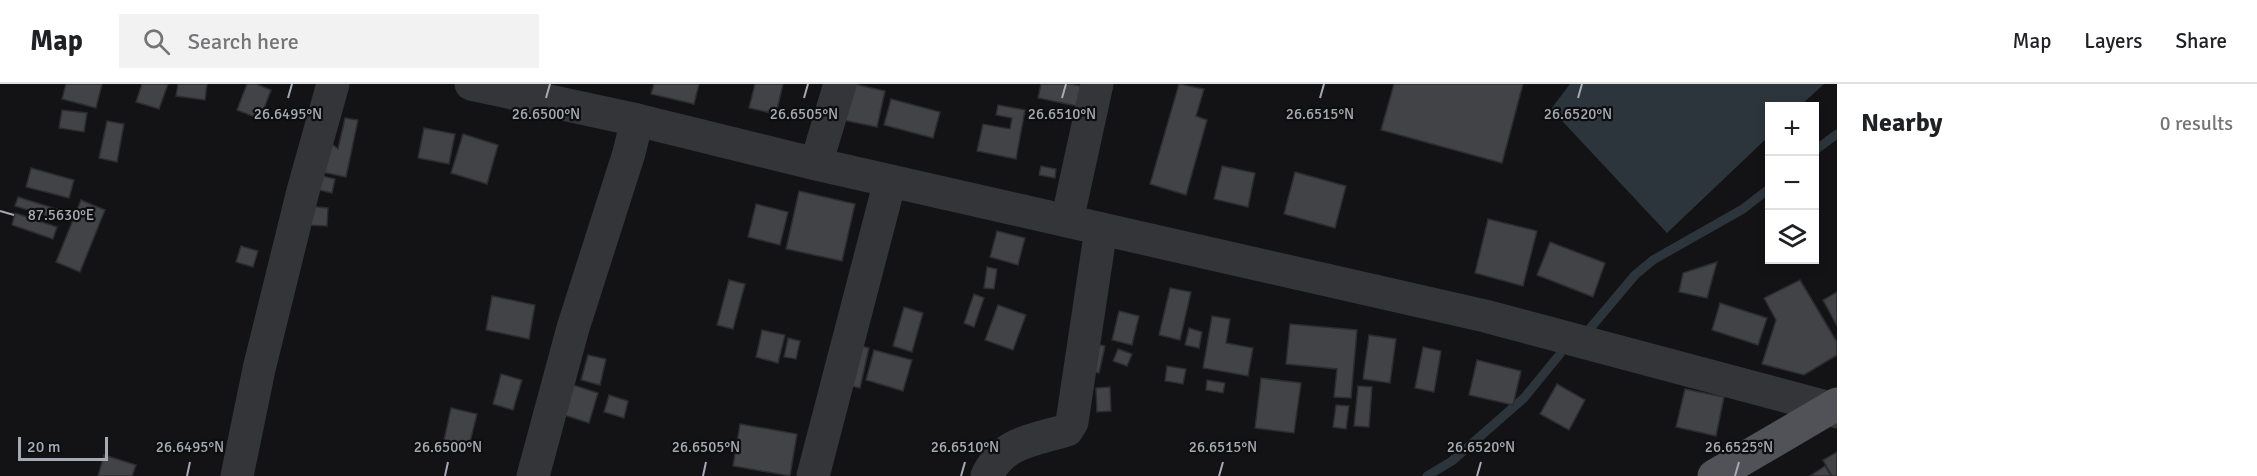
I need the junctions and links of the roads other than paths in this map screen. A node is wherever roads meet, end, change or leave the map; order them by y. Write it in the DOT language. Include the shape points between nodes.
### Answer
graph roads {
  1 [pos="333,84"];
  2 [pos="471,84"];
  3 [pos="840,84"];
  4 [pos="1097,84"];
  5 [pos="637,120"];
  6 [pos="816,164"];
  7 [pos="890,181"];
  8 [pos="1067,221"];
  9 [pos="1101,229"];
  10 [pos="1835,408"];
  11 [pos="237,476"];
  12 [pos="533,476"];
  13 [pos="813,476"];
  14 [pos="987,476"];
  15 [pos="1714,476"];
  1 -- 11 [label="street" via="259,369"];
  2 -- 5 [label="street"];
  3 -- 6 [label="street"];
  4 -- 8 [label="street"];
  5 -- 6 [label="street"];
  5 -- 12 [label="street" via="573,328"];
  6 -- 7 [label="street"];
  7 -- 8 [label="street"];
  7 -- 13 [label="street"];
  8 -- 9 [label="street"];
  9 -- 10 [label="street" via="1485,316"];
  9 -- 14 [label="street" via="1072,422 1067,430 1023,442 1008,451 993,462"];
  10 -- 15 [label="main road"];
}
